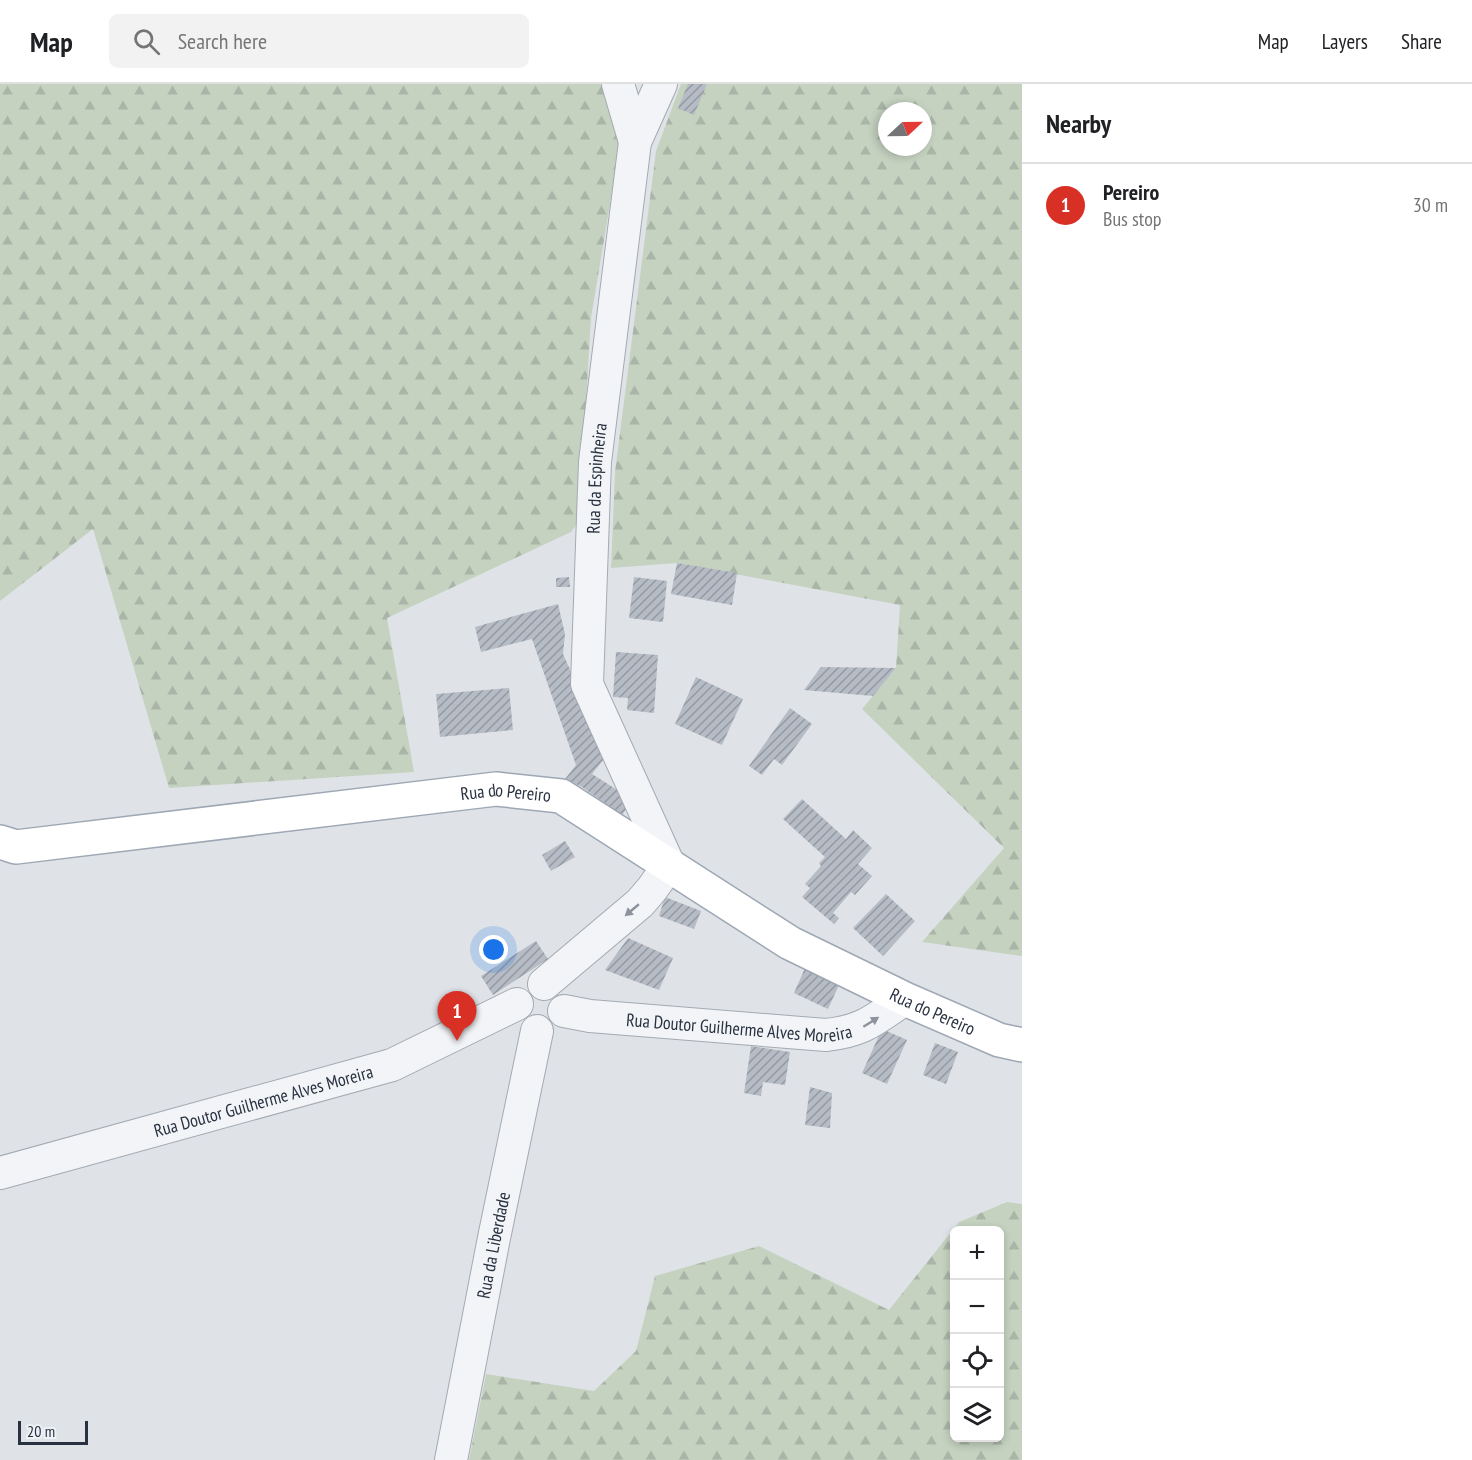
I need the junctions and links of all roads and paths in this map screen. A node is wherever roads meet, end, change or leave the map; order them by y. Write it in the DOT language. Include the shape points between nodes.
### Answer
graph roads {
  1 [pos="618,84"];
  2 [pos="661,84"];
  3 [pos="635,142"];
  4 [pos="0,842"];
  5 [pos="669,865"];
  6 [pos="544,984"];
  7 [pos="905,999"];
  8 [pos="517,1004"];
  9 [pos="564,1011"];
  10 [pos="537,1031"];
  11 [pos="1022,1045"];
  12 [pos="0,1173"];
  13 [pos="451,1460"];
  1 -- 3 [label="street"];
  2 -- 3 [label="street, Rua da Espinheira"];
  3 -- 5 [label="street, Rua da Espinheira" via="595,462 587,684"];
  4 -- 5 [label="main road, Rua do Pereiro" via="16,846 496,789 561,796"];
  5 -- 6 [label="street, one-way" via="640,903"];
  5 -- 7 [label="main road, Rua do Pereiro" via="790,943"];
  6 -- 8 [label="street" via="523,991"];
  6 -- 9 [label="street" via="562,996"];
  9 -- 7 [label="street, Rua Doutor Guilherme Alves Moreira, one-way" via="826,1035 867,1025"];
  7 -- 11 [label="main road, Rua do Pereiro" via="999,1040"];
  8 -- 10 [label="street" via="524,1024"];
  8 -- 12 [label="street, Rua Doutor Guilherme Alves Moreira" via="392,1065"];
  9 -- 10 [label="street" via="552,1028"];
  10 -- 13 [label="street, Rua da Liberdade"];
}
